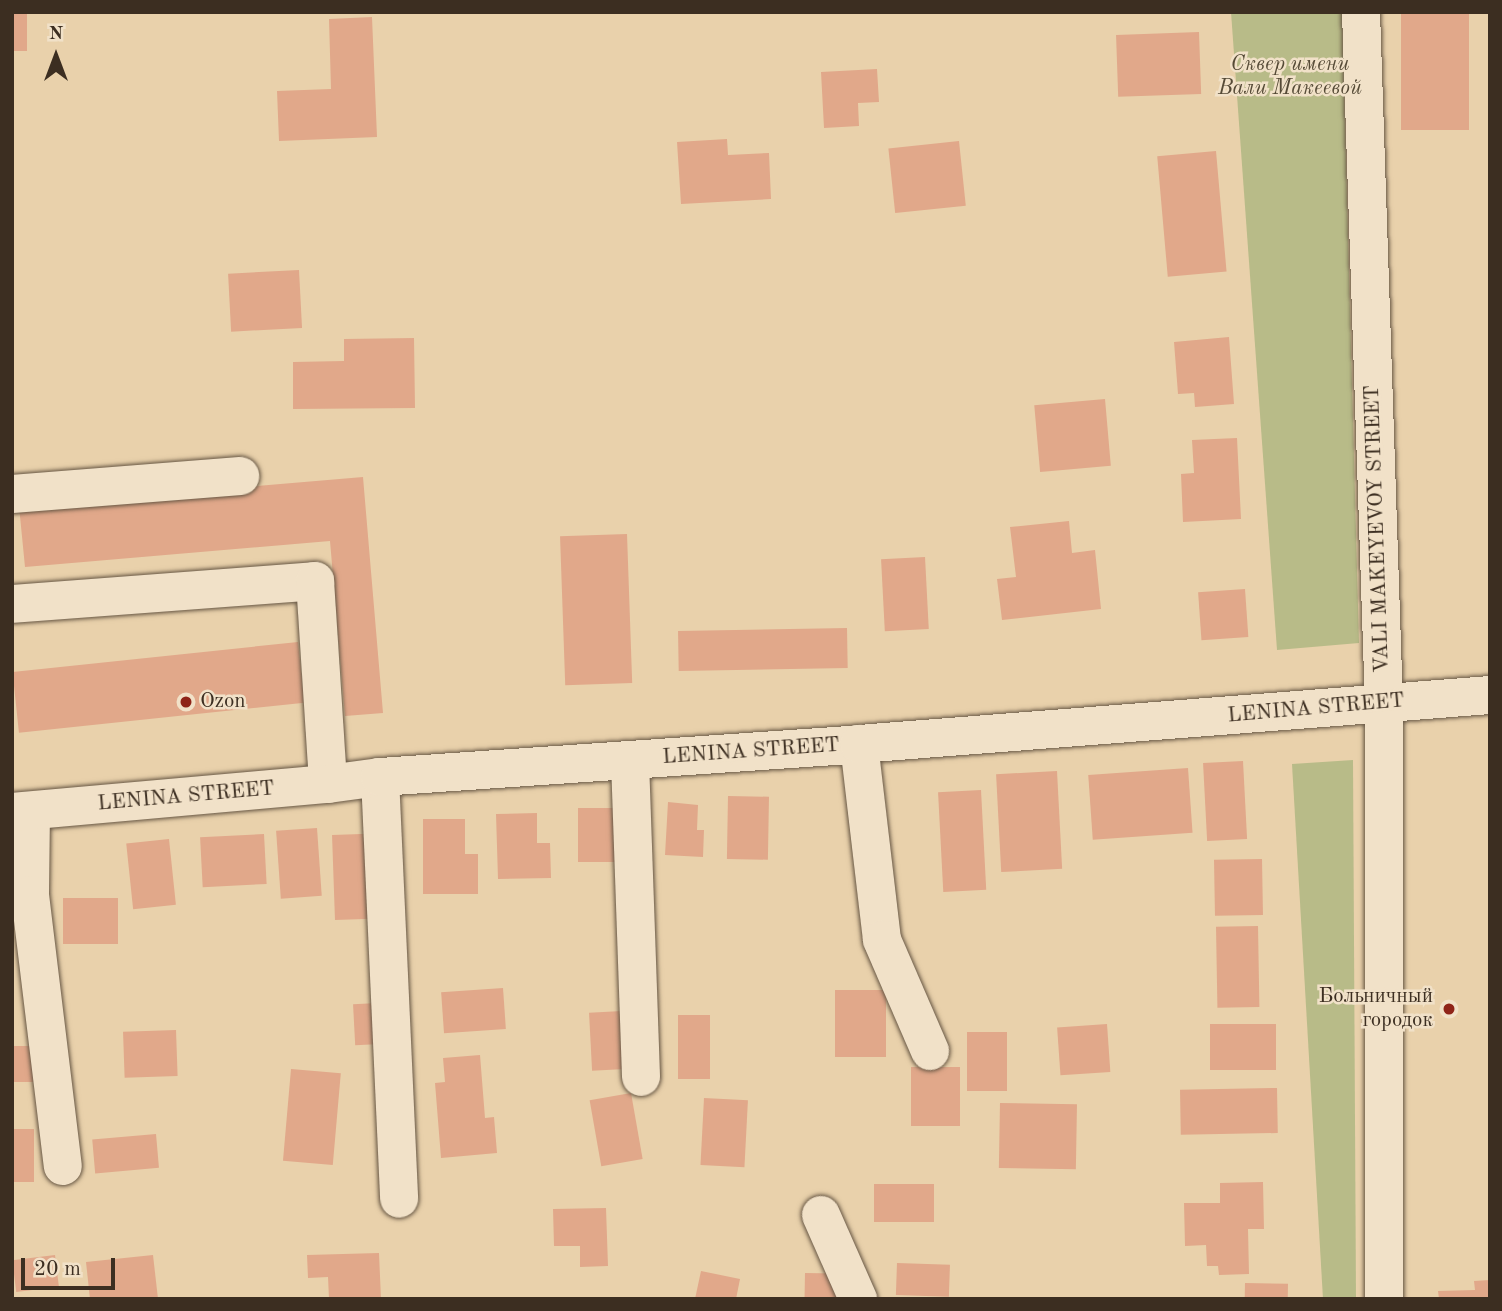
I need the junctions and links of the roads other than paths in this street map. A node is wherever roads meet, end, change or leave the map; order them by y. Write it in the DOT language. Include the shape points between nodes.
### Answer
graph roads {
  1 [pos="1361,12"];
  2 [pos="240,476"];
  3 [pos="12,494"];
  4 [pos="12,604"];
  5 [pos="1490,695"];
  6 [pos="1384,704"];
  7 [pos="859,744"];
  8 [pos="630,761"];
  9 [pos="380,777"];
  10 [pos="328,785"];
  11 [pos="22,811"];
  12 [pos="930,1052"];
  13 [pos="641,1077"];
  14 [pos="63,1166"];
  15 [pos="399,1199"];
  16 [pos="821,1214"];
  17 [pos="858,1299"];
  18 [pos="1384,1299"];
  1 -- 6 [label="street, VALI MAKEYEVOY STREET"];
  2 -- 3 [label="street"];
  4 -- 10 [label="street" via="315,581"];
  5 -- 6 [label="street, LENINA STREET"];
  6 -- 7 [label="street, LENINA STREET"];
  6 -- 18 [label="street, VALI MAKEYEVOY STREET"];
  7 -- 8 [label="street, LENINA STREET"];
  7 -- 12 [label="street" via="882,940"];
  8 -- 9 [label="street, LENINA STREET"];
  8 -- 13 [label="street"];
  9 -- 10 [label="street, LENINA STREET"];
  9 -- 15 [label="street"];
  10 -- 11 [label="street, LENINA STREET"];
  11 -- 14 [label="street"];
  16 -- 17 [label="street"];
}
